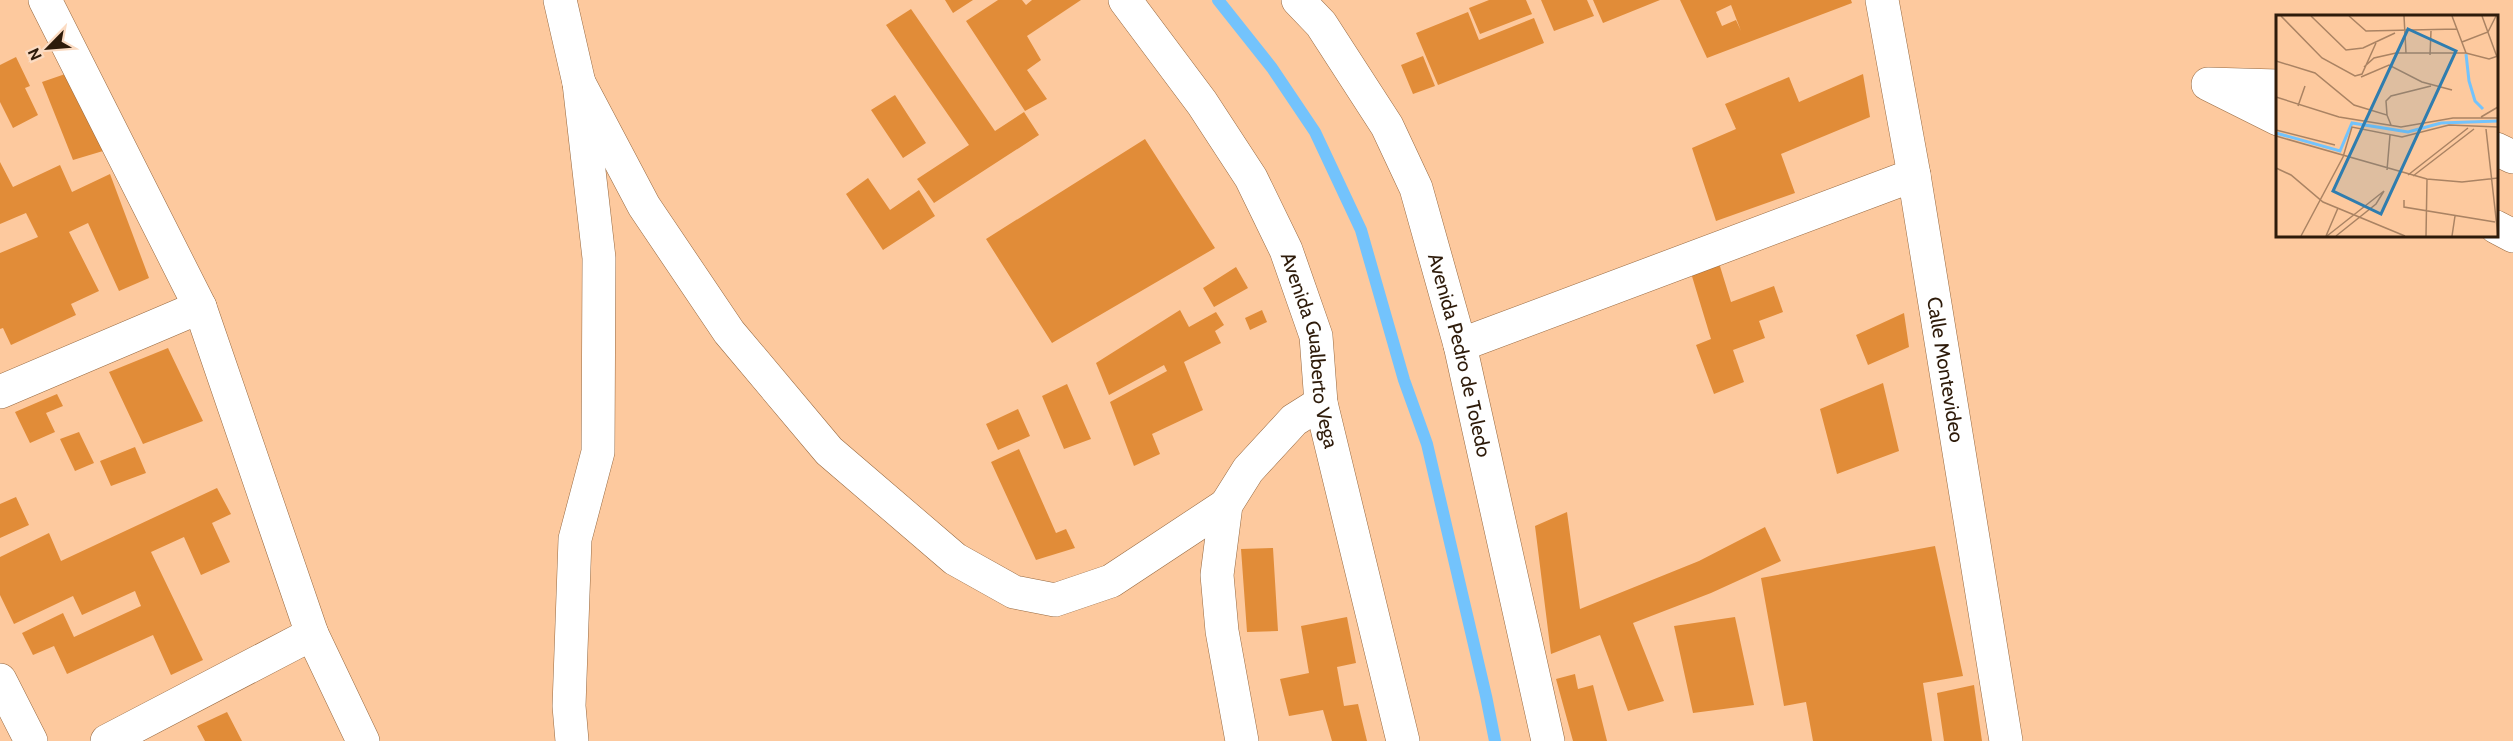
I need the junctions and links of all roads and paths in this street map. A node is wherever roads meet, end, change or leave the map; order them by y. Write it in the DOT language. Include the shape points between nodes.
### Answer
graph roads {
  1 [pos="45,0"];
  2 [pos="560,0"];
  3 [pos="1125,0"];
  4 [pos="1298,0"];
  5 [pos="1882,0"];
  6 [pos="579,83"];
  7 [pos="2276,86"];
  8 [pos="2276,118"];
  9 [pos="2498,150"];
  10 [pos="2513,157"];
  11 [pos="1914,175"];
  12 [pos="2498,229"];
  13 [pos="2513,236"];
  14 [pos="200,307"];
  15 [pos="1460,345"];
  16 [pos="0,392"];
  17 [pos="1322,403"];
  18 [pos="1226,505"];
  19 [pos="312,634"];
  20 [pos="0,680"];
  21 [pos="31,741"];
  22 [pos="107,741"];
  23 [pos="363,741"];
  24 [pos="572,741"];
  25 [pos="1242,741"];
  26 [pos="1403,741"];
  27 [pos="1548,741"];
  28 [pos="2006,741"];
  1 -- 14 [label="street"];
  2 -- 6 [label="street"];
  3 -- 17 [label="street, Avenida Gualberto Vega" via="1208,112 1251,178 1286,250 1316,336"];
  4 -- 15 [label="street, Avenida Pedro de Toledo" via="1321,24 1387,126 1416,188"];
  5 -- 11 [label="street, Calle Montevideo"];
  6 -- 18 [label="street" via="644,206 729,332 829,451 955,559 1014,592 1055,600 1111,581"];
  6 -- 24 [label="street" via="599,258 598,452 575,539 569,706"];
  7 -- 8 [label="street" via="2208,84"];
  9 -- 10 [label="street"];
  11 -- 15 [label="street"];
  11 -- 28 [label="street, Calle Montevideo"];
  12 -- 13 [label="street"];
  14 -- 16 [label="street"];
  14 -- 19 [label="street"];
  15 -- 27 [label="street, Avenida Pedro de Toledo"];
  17 -- 18 [label="street" via="1294,420 1248,470"];
  17 -- 26 [label="street, Avenida Gualberto Vega"];
  18 -- 25 [label="street" via="1217,575 1222,631"];
  19 -- 22 [label="street"];
  19 -- 23 [label="street"];
  20 -- 21 [label="street"];
}
